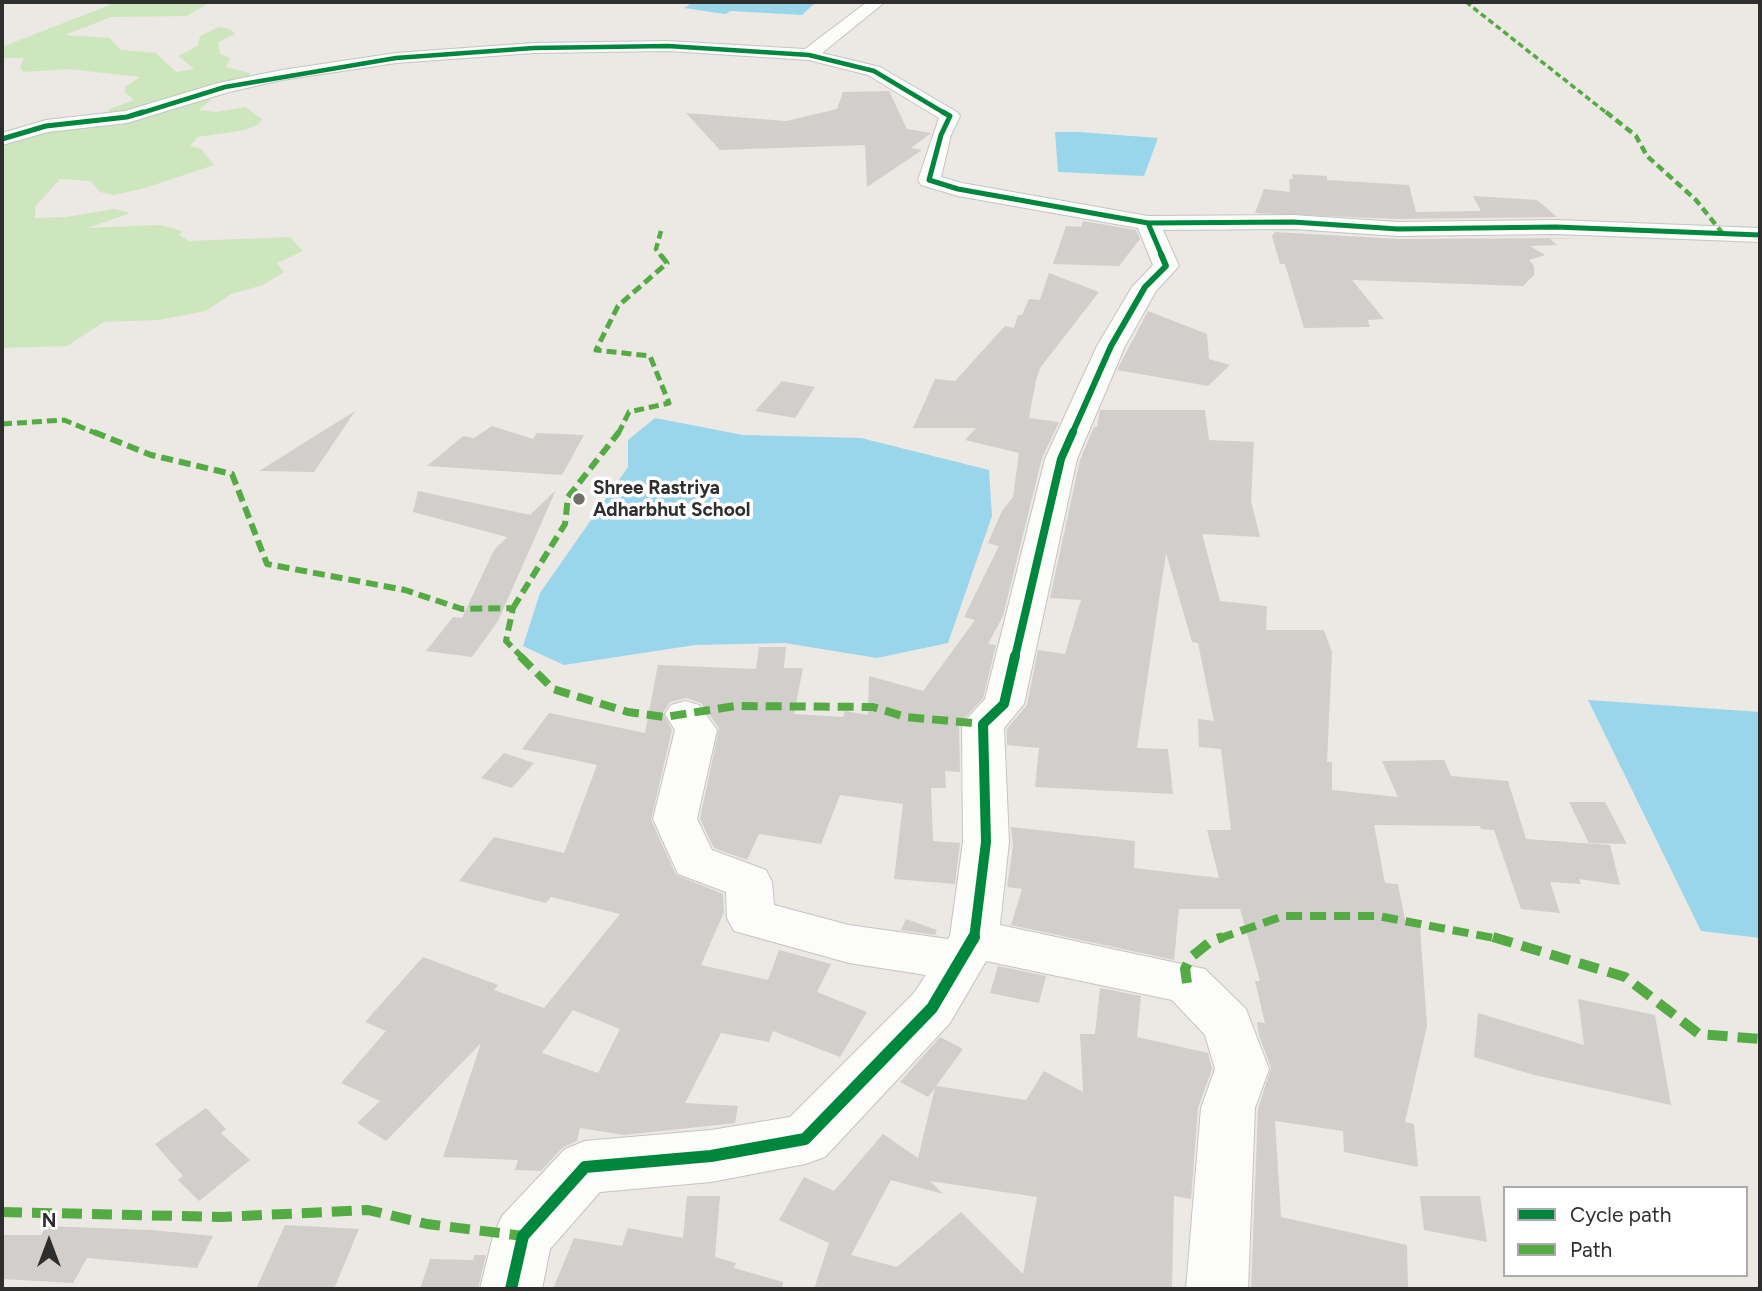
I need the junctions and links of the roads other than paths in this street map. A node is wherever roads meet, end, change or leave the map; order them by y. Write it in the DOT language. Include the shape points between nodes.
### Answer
graph roads {
  1 [pos="877,2"];
  2 [pos="809,55"];
  3 [pos="2,139"];
  4 [pos="1148,223"];
  5 [pos="1760,235"];
  6 [pos="685,714"];
  7 [pos="968,949"];
  8 [pos="511,1289"];
  9 [pos="1217,1289"];
  1 -- 2 [label="street"];
  2 -- 3 [label="street" via="602,46 396,58 282,75 127,117 46,127"];
  2 -- 4 [label="street" via="874,71 950,116 929,180"];
  4 -- 5 [label="street" via="1293,222 1398,229 1556,227"];
  4 -- 7 [label="street" via="1166,266 1145,287 1111,346 1061,459 1004,704 984,724 986,842"];
  6 -- 7 [label="street" via="696,730 675,819 694,862 749,882 751,918 849,944"];
  7 -- 8 [label="street" via="932,1008 805,1139 711,1156 585,1167 523,1236"];
  7 -- 9 [label="street" via="1187,983 1228,1024 1242,1069 1228,1108"];
}
